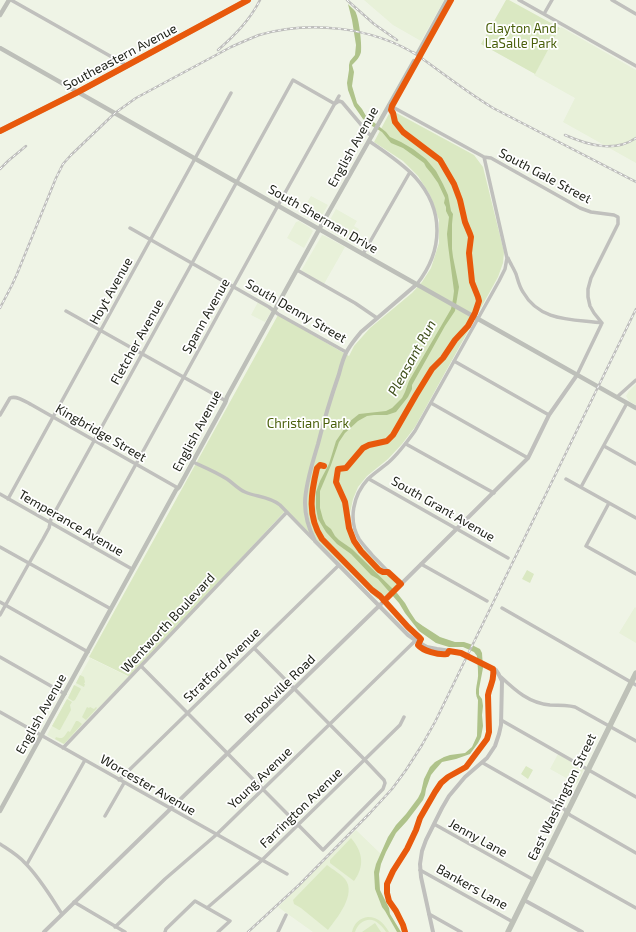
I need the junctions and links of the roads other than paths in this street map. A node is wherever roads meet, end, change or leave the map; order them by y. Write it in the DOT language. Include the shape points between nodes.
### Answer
graph roads {
  1 [pos="10,0"];
  2 [pos="248,0"];
  3 [pos="447,0"];
  4 [pos="519,0"];
  5 [pos="552,0"];
  6 [pos="612,0"];
  7 [pos="544,14"];
  8 [pos="636,14"];
  9 [pos="0,16"];
  10 [pos="0,48"];
  11 [pos="418,53"];
  12 [pos="414,61"];
  13 [pos="127,66"];
  14 [pos="636,66"];
  15 [pos="78,92"];
  16 [pos="231,93"];
  17 [pos="339,96"];
  18 [pos="335,104"];
  19 [pos="389,105"];
  20 [pos="0,131"];
  21 [pos="373,134"];
  22 [pos="369,141"];
  23 [pos="484,157"];
  24 [pos="195,159"];
  25 [pos="410,172"];
  26 [pos="236,182"];
  27 [pos="278,206"];
  28 [pos="130,228"];
  29 [pos="319,229"];
  30 [pos="150,240"];
  31 [pos="363,254"];
  32 [pos="507,258"];
  33 [pos="192,263"];
  34 [pos="297,270"];
  35 [pos="417,284"];
  36 [pos="234,287"];
  37 [pos="66,311"];
  38 [pos="275,311"];
  39 [pos="377,318"];
  40 [pos="478,318"];
  41 [pos="602,322"];
  42 [pos="101,330"];
  43 [pos="346,352"];
  44 [pos="142,354"];
  45 [pos="454,361"];
  46 [pos="577,375"];
  47 [pos="184,377"];
  48 [pos="636,380"];
  49 [pos="617,397"];
  50 [pos="226,401"];
  51 [pos="431,403"];
  52 [pos="627,403"];
  53 [pos="636,408"];
  54 [pos="549,415"];
  55 [pos="0,416"];
  56 [pos="53,417"];
  57 [pos="94,441"];
  58 [pos="406,444"];
  59 [pos="604,446"];
  60 [pos="528,458"];
  61 [pos="193,462"];
  62 [pos="136,464"];
  63 [pos="636,464"];
  64 [pos="369,479"];
  65 [pos="566,479"];
  66 [pos="178,488"];
  67 [pos="581,488"];
  68 [pos="494,493"];
  69 [pos="0,494"];
  70 [pos="8,499"];
  71 [pos="609,503"];
  72 [pos="287,512"];
  73 [pos="636,518"];
  74 [pos="50,523"];
  75 [pos="457,529"];
  76 [pos="315,541"];
  77 [pos="0,546"];
  78 [pos="90,546"];
  79 [pos="508,558"];
  80 [pos="29,563"];
  81 [pos="421,564"];
  82 [pos="339,565"];
  83 [pos="132,570"];
  84 [pos="636,574"];
  85 [pos="401,584"];
  86 [pos="487,601"];
  87 [pos="0,602"];
  88 [pos="5,605"];
  89 [pos="379,606"];
  90 [pos="502,608"];
  91 [pos="110,609"];
  92 [pos="0,614"];
  93 [pos="415,641"];
  94 [pos="254,648"];
  95 [pos="88,652"];
  96 [pos="0,658"];
  97 [pos="141,666"];
  98 [pos="636,673"];
  99 [pos="500,676"];
  100 [pos="634,684"];
  101 [pos="294,688"];
  102 [pos="65,694"];
  103 [pos="0,712"];
  104 [pos="187,713"];
  105 [pos="404,717"];
  106 [pos="501,720"];
  107 [pos="330,724"];
  108 [pos="610,726"];
  109 [pos="42,736"];
  110 [pos="636,741"];
  111 [pos="64,748"];
  112 [pos="227,754"];
  113 [pos="85,760"];
  114 [pos="365,760"];
  115 [pos="483,763"];
  116 [pos="588,770"];
  117 [pos="119,780"];
  118 [pos="124,783"];
  119 [pos="263,789"];
  120 [pos="636,796"];
  121 [pos="171,809"];
  122 [pos="0,811"];
  123 [pos="568,812"];
  124 [pos="105,816"];
  125 [pos="434,824"];
  126 [pos="298,825"];
  127 [pos="216,835"];
  128 [pos="0,844"];
  129 [pos="636,853"];
  130 [pos="545,856"];
  131 [pos="262,860"];
  132 [pos="27,864"];
  133 [pos="420,870"];
  134 [pos="287,874"];
  135 [pos="534,880"];
  136 [pos="524,900"];
  137 [pos="74,902"];
  138 [pos="207,908"];
  139 [pos="636,908"];
  140 [pos="62,914"];
  141 [pos="429,914"];
  142 [pos="286,915"];
  143 [pos="513,922"];
  144 [pos="116,927"];
  145 [pos="44,932"];
  146 [pos="125,932"];
  147 [pos="165,932"];
  148 [pos="218,932"];
  149 [pos="278,932"];
  150 [pos="433,932"];
  151 [pos="461,932"];
  152 [pos="508,932"];
  153 [pos="582,932"];
  1 -- 9 [label="main road"];
  1 -- 13 [label="street"];
  2 -- 13 [label="main road, Southeastern Avenue"];
  3 -- 11 [label="main road"];
  4 -- 7 [label="street"];
  5 -- 7 [label="street"];
  6 -- 8 [label="street"];
  7 -- 14 [label="street"];
  10 -- 15 [label="main road, South Sherman Drive"];
  12 -- 19 [label="main road, English Avenue"];
  13 -- 15 [label="main road, Southeastern Avenue"];
  15 -- 20 [label="main road, Southeastern Avenue"];
  15 -- 24 [label="main road, South Sherman Drive"];
  16 -- 24 [label="street, Hoyt Avenue"];
  17 -- 18 [label="street, Spann Avenue"];
  18 -- 21 [label="street" via="341,101 369,134"];
  18 -- 26 [label="street, Fletcher Avenue" via="293,80"];
  18 -- 27 [label="street, Spann Avenue"];
  19 -- 21 [label="main road, English Avenue"];
  19 -- 23 [label="street"];
  21 -- 22 [label="main road, English Avenue"];
  22 -- 25 [label="street"];
  22 -- 29 [label="main road, English Avenue"];
  23 -- 32 [label="street"];
  23 -- 41 [label="street, South Gale Street" via="491,158 580,208 616,216 618,224 588,288 590,306"];
  24 -- 26 [label="main road, South Sherman Drive"];
  24 -- 30 [label="street, Hoyt Avenue"];
  25 -- 31 [label="street"];
  25 -- 35 [label="street" via="429,197 437,229 432,259"];
  26 -- 27 [label="main road, South Sherman Drive"];
  26 -- 33 [label="street, Fletcher Avenue"];
  27 -- 29 [label="main road, South Sherman Drive"];
  27 -- 36 [label="street, Spann Avenue"];
  28 -- 30 [label="street, South Denny Street"];
  29 -- 31 [label="main road, South Sherman Drive"];
  29 -- 34 [label="main road, English Avenue"];
  30 -- 33 [label="street, South Denny Street"];
  30 -- 42 [label="street, Hoyt Avenue"];
  31 -- 35 [label="main road, South Sherman Drive"];
  32 -- 40 [label="street" via="502,275"];
  32 -- 41 [label="street" via="523,293 538,309 557,318"];
  33 -- 36 [label="street, South Denny Street"];
  33 -- 44 [label="street, Fletcher Avenue"];
  34 -- 38 [label="main road, English Avenue"];
  34 -- 39 [label="street"];
  35 -- 39 [label="street"];
  35 -- 40 [label="main road, South Sherman Drive"];
  36 -- 38 [label="street, South Denny Street"];
  36 -- 47 [label="street, Spann Avenue"];
  37 -- 42 [label="street"];
  38 -- 43 [label="street, South Denny Street"];
  38 -- 50 [label="main road, English Avenue"];
  39 -- 43 [label="street" via="358,335"];
  40 -- 45 [label="street"];
  40 -- 46 [label="main road, South Sherman Drive"];
  41 -- 46 [label="street"];
  42 -- 44 [label="street"];
  42 -- 56 [label="street, Hoyt Avenue"];
  43 -- 76 [label="street" via="324,419 307,487 306,513"];
  44 -- 47 [label="street"];
  44 -- 57 [label="street, Fletcher Avenue"];
  45 -- 51 [label="street"];
  45 -- 54 [label="street"];
  46 -- 49 [label="main road, South Sherman Drive"];
  46 -- 54 [label="street, Brookville Road"];
  47 -- 50 [label="street"];
  47 -- 62 [label="street, Spann Avenue"];
  48 -- 49 [label="street"];
  49 -- 52 [label="main road, South Sherman Drive"];
  50 -- 61 [label="main road, English Avenue"];
  51 -- 58 [label="street"];
  51 -- 60 [label="street"];
  52 -- 53 [label="main road, South Sherman Drive"];
  52 -- 59 [label="street"];
  54 -- 60 [label="street, Brookville Road"];
  55 -- 56 [label="street, Kingbridge Street" via="13,397"];
  56 -- 57 [label="street, Kingbridge Street"];
  56 -- 70 [label="street, Hoyt Avenue"];
  57 -- 62 [label="street, Kingbridge Street"];
  57 -- 74 [label="street, Fletcher Avenue"];
  58 -- 64 [label="street"];
  58 -- 68 [label="street"];
  59 -- 63 [label="street"];
  59 -- 67 [label="street"];
  60 -- 68 [label="street, Brookville Road"];
  61 -- 66 [label="main road, English Avenue"];
  61 -- 72 [label="street" via="224,477 242,491 268,498"];
  62 -- 66 [label="street, Kingbridge Street"];
  62 -- 78 [label="street, Spann Avenue"];
  64 -- 75 [label="street, South Grant Avenue"];
  64 -- 85 [label="street" via="355,502 353,520 356,531 365,547"];
  65 -- 67 [label="street"];
  66 -- 83 [label="main road, English Avenue"];
  67 -- 71 [label="street"];
  68 -- 75 [label="street, Brookville Road"];
  69 -- 70 [label="street, Temperance Avenue"];
  70 -- 74 [label="street, Temperance Avenue"];
  71 -- 73 [label="street"];
  71 -- 84 [label="street" via="586,546"];
  72 -- 76 [label="street"];
  72 -- 97 [label="street, Wentworth Boulevard"];
  74 -- 78 [label="street, Temperance Avenue"];
  74 -- 80 [label="street, Fletcher Avenue"];
  75 -- 79 [label="street, South Grant Avenue"];
  75 -- 81 [label="street, Brookville Road"];
  76 -- 82 [label="street"];
  77 -- 80 [label="street"];
  78 -- 83 [label="street, Temperance Avenue"];
  80 -- 88 [label="street, Fletcher Avenue"];
  80 -- 91 [label="street"];
  81 -- 85 [label="street, Brookville Road"];
  81 -- 86 [label="street"];
  82 -- 89 [label="street"];
  82 -- 94 [label="street, Stratford Avenue"];
  83 -- 91 [label="main road, English Avenue"];
  85 -- 89 [label="street, Brookville Road"];
  87 -- 88 [label="street"];
  88 -- 92 [label="street, Fletcher Avenue"];
  88 -- 95 [label="street"];
  89 -- 93 [label="street"];
  89 -- 101 [label="street, Brookville Road"];
  90 -- 100 [label="street"];
  91 -- 95 [label="main road, English Avenue"];
  93 -- 99 [label="street" via="431,648 467,655 496,670"];
  93 -- 107 [label="street, Young Avenue"];
  94 -- 101 [label="street"];
  94 -- 104 [label="street, Stratford Avenue"];
  95 -- 102 [label="main road, English Avenue"];
  96 -- 102 [label="street"];
  97 -- 104 [label="street"];
  97 -- 111 [label="street, Wentworth Boulevard"];
  98 -- 100 [label="main road, East Washington Street"];
  99 -- 106 [label="street"];
  99 -- 108 [label="street" via="532,700 543,704 575,707"];
  100 -- 108 [label="main road, East Washington Street"];
  101 -- 107 [label="street"];
  101 -- 112 [label="street, Brookville Road"];
  102 -- 109 [label="main road, English Avenue"];
  103 -- 109 [label="street, Worcester Avenue"];
  104 -- 112 [label="street"];
  104 -- 117 [label="street, Stratford Avenue"];
  105 -- 114 [label="street, Farrington Avenue" via="400,725"];
  106 -- 115 [label="street" via="495,746"];
  106 -- 116 [label="street"];
  107 -- 114 [label="street"];
  107 -- 119 [label="street, Young Avenue"];
  108 -- 110 [label="street"];
  108 -- 116 [label="main road, East Washington Street"];
  109 -- 111 [label="street, Worcester Avenue"];
  109 -- 122 [label="main road, English Avenue"];
  111 -- 113 [label="street, Worcester Avenue"];
  112 -- 119 [label="street"];
  112 -- 121 [label="street, Brookville Road"];
  113 -- 117 [label="street, Worcester Avenue"];
  113 -- 132 [label="street"];
  114 -- 126 [label="street, Farrington Avenue"];
  114 -- 126 [label="street" via="384,780 383,789 323,850"];
  115 -- 123 [label="street"];
  115 -- 125 [label="street" via="465,777 454,790"];
  116 -- 120 [label="street"];
  116 -- 123 [label="main road, East Washington Street"];
  117 -- 118 [label="street, Worcester Avenue"];
  118 -- 121 [label="street, Worcester Avenue"];
  118 -- 124 [label="street"];
  119 -- 126 [label="street"];
  119 -- 127 [label="street, Young Avenue"];
  121 -- 127 [label="street, Worcester Avenue"];
  121 -- 137 [label="street, Brookville Road"];
  123 -- 129 [label="street"];
  123 -- 130 [label="main road, East Washington Street"];
  125 -- 133 [label="street" via="423,847"];
  125 -- 135 [label="street, Jenny Lane"];
  126 -- 131 [label="street, Farrington Avenue"];
  127 -- 131 [label="street, Worcester Avenue"];
  127 -- 144 [label="street, Young Avenue" via="165,879"];
  128 -- 132 [label="street"];
  130 -- 135 [label="main road, East Washington Street"];
  130 -- 139 [label="street"];
  131 -- 134 [label="street, Worcester Avenue"];
  131 -- 138 [label="street, Farrington Avenue"];
  132 -- 140 [label="street"];
  133 -- 141 [label="street"];
  133 -- 143 [label="street, Bankers Lane"];
  135 -- 136 [label="main road, East Washington Street"];
  136 -- 143 [label="main road, East Washington Street"];
  136 -- 153 [label="street"];
  137 -- 140 [label="street, Brookville Road"];
  137 -- 144 [label="street"];
  138 -- 147 [label="street" via="195,901"];
  138 -- 148 [label="street" via="230,921"];
  140 -- 145 [label="street, Brookville Road"];
  141 -- 150 [label="street"];
  141 -- 151 [label="street"];
  142 -- 149 [label="street"];
  143 -- 152 [label="main road, East Washington Street"];
  144 -- 146 [label="street"];
}
